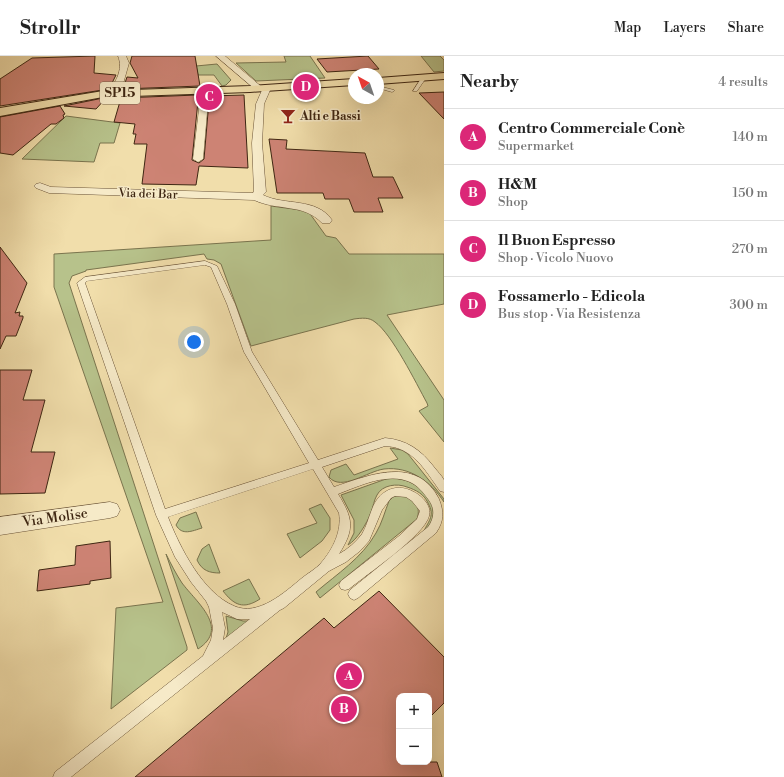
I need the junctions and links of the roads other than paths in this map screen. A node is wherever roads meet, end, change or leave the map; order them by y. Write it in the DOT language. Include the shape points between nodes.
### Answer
graph roads {
  1 [pos="122,56"];
  2 [pos="220,56"];
  3 [pos="239,72"];
  4 [pos="444,76"];
  5 [pos="424,78"];
  6 [pos="384,80"];
  7 [pos="348,82"];
  8 [pos="254,88"];
  9 [pos="384,89"];
  10 [pos="415,90"];
  11 [pos="202,91"];
  12 [pos="392,91"];
  13 [pos="111,94"];
  14 [pos="260,104"];
  15 [pos="0,112"];
  16 [pos="198,159"];
  17 [pos="40,186"];
  18 [pos="256,196"];
  19 [pos="326,220"];
  20 [pos="316,465"];
  21 [pos="444,488"];
  22 [pos="331,492"];
  23 [pos="110,510"];
  24 [pos="161,515"];
  25 [pos="0,526"];
  26 [pos="326,567"];
  27 [pos="345,584"];
  28 [pos="354,594"];
  29 [pos="211,598"];
  30 [pos="280,604"];
  31 [pos="206,662"];
  32 [pos="60,777"];
  1 -- 13 [label="street" via="126,63 118,86"];
  2 -- 3 [label="street"];
  3 -- 8 [label="street"];
  3 -- 8 [label="street"];
  4 -- 5 [label="main road"];
  5 -- 6 [label="main road"];
  5 -- 10 [label="lane"];
  7 -- 8 [label="main road, SP15"];
  8 -- 11 [label="main road, SP15"];
  8 -- 14 [label="street"];
  8 -- 14 [label="street"];
  9 -- 12 [label="lane"];
  11 -- 13 [label="main road, SP15"];
  11 -- 16 [label="street" via="204,101"];
  13 -- 15 [label="main road, SP15"];
  14 -- 18 [label="street" via="257,143 260,192"];
  17 -- 18 [label="street, Via dei Bar" via="48,190"];
  18 -- 19 [label="street, Via dei Bar" via="272,204 311,208"];
  20 -- 21 [label="lane" via="385,442 394,442 416,453"];
  20 -- 22 [label="lane"];
  20 -- 24 [label="lane"];
  20 -- 24 [label="lane" via="248,352 214,266 205,263 85,279 80,283"];
  22 -- 26 [label="lane" via="344,512 346,527"];
  22 -- 28 [label="lane" via="375,477 394,474 421,484 437,505 439,514 432,530"];
  23 -- 25 [label="street, Via Molise"];
  24 -- 29 [label="lane" via="178,553"];
  26 -- 27 [label="lane" via="350,554 358,546 372,525 385,496 397,491 407,492 415,497 425,510 420,522"];
  26 -- 30 [label="lane"];
  29 -- 30 [label="lane" via="230,611 249,614"];
  29 -- 31 [label="lane" via="221,629 218,642"];
  30 -- 31 [label="lane"];
  31 -- 32 [label="lane"];
}
